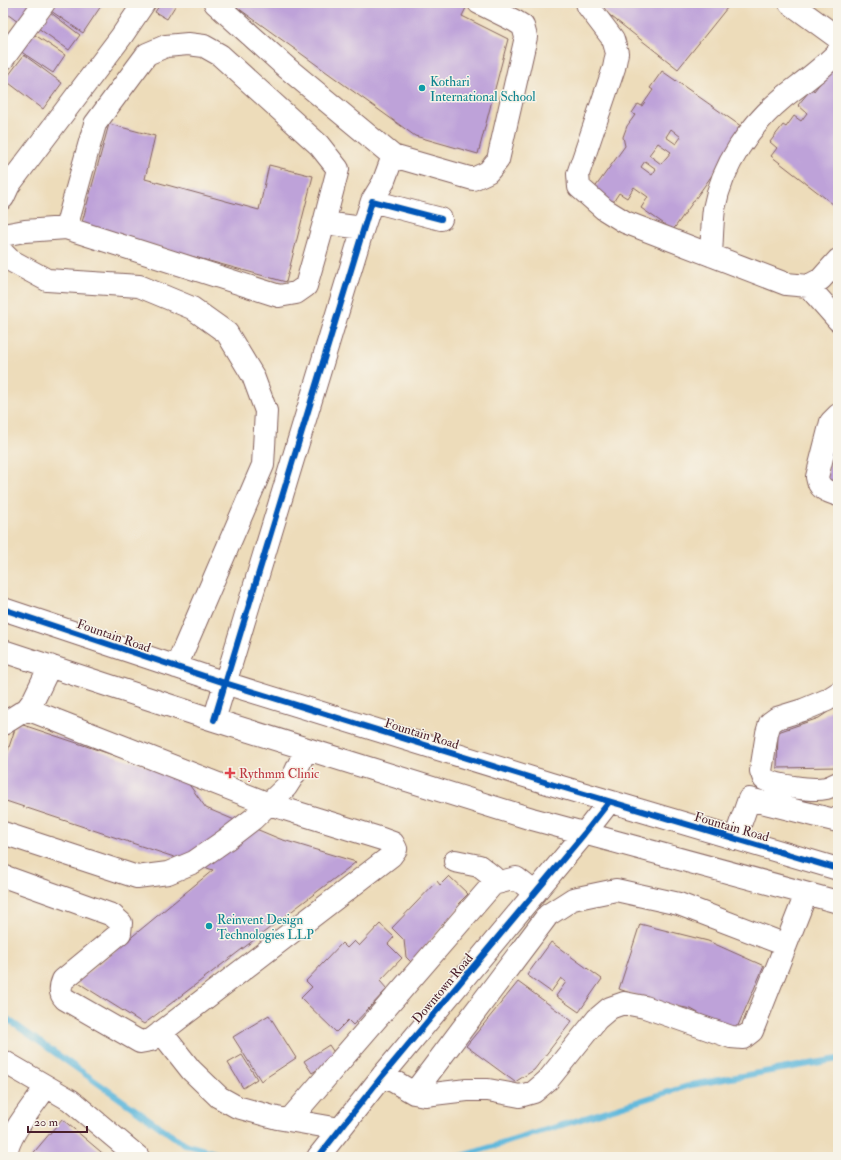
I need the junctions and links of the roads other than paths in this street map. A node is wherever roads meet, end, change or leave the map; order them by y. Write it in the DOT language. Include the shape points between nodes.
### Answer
graph roads {
  1 [pos="44,3"];
  2 [pos="144,3"];
  3 [pos="215,3"];
  4 [pos="479,3"];
  5 [pos="587,3"];
  6 [pos="790,3"];
  7 [pos="122,37"];
  8 [pos="838,38"];
  9 [pos="838,52"];
  10 [pos="147,54"];
  11 [pos="3,59"];
  12 [pos="393,156"];
  13 [pos="3,198"];
  14 [pos="372,201"];
  15 [pos="441,219"];
  16 [pos="324,223"];
  17 [pos="66,228"];
  18 [pos="363,228"];
  19 [pos="3,235"];
  20 [pos="3,253"];
  21 [pos="710,255"];
  22 [pos="838,260"];
  23 [pos="808,286"];
  24 [pos="838,320"];
  25 [pos="838,415"];
  26 [pos="838,495"];
  27 [pos="3,609"];
  28 [pos="3,651"];
  29 [pos="50,666"];
  30 [pos="176,667"];
  31 [pos="224,684"];
  32 [pos="838,693"];
  33 [pos="27,709"];
  34 [pos="214,720"];
  35 [pos="3,724"];
  36 [pos="306,748"];
  37 [pos="838,783"];
  38 [pos="609,802"];
  39 [pos="269,804"];
  40 [pos="838,821"];
  41 [pos="3,833"];
  42 [pos="584,834"];
  43 [pos="735,839"];
  44 [pos="455,861"];
  45 [pos="838,869"];
  46 [pos="3,876"];
  47 [pos="493,884"];
  48 [pos="535,893"];
  49 [pos="806,894"];
  50 [pos="838,902"];
  51 [pos="786,945"];
  52 [pos="161,1032"];
  53 [pos="3,1062"];
  54 [pos="383,1075"];
  55 [pos="46,1087"];
  56 [pos="414,1093"];
  57 [pos="290,1119"];
  58 [pos="340,1129"];
  59 [pos="6,1157"];
  60 [pos="138,1157"];
  61 [pos="318,1157"];
  1 -- 11 [label="street"];
  2 -- 7 [label="street"];
  3 -- 12 [label="street" via="287,68"];
  4 -- 12 [label="street" via="519,23 523,26 526,37 498,160 488,172 473,179"];
  5 -- 21 [label="street" via="613,39 617,53 578,174 579,187 604,209 625,222"];
  6 -- 8 [label="street"];
  7 -- 10 [label="street"];
  7 -- 13 [label="street" via="9,185"];
  9 -- 21 [label="street" via="756,125 737,150 725,173 714,209"];
  10 -- 16 [label="street" via="166,46 204,46 220,55 319,145 338,169"];
  10 -- 17 [label="street" via="95,124"];
  12 -- 14 [label="street" via="383,183"];
  14 -- 15 [label="street"];
  14 -- 18 [label="street"];
  16 -- 17 [label="street" via="306,286 296,293 279,296"];
  16 -- 18 [label="street"];
  17 -- 19 [label="street"];
  18 -- 31 [label="street"];
  20 -- 30 [label="street" via="10,260 47,280 139,286 192,308 227,333 253,376 266,412 263,465"];
  21 -- 23 [label="street" via="786,284"];
  22 -- 23 [label="street" via="821,279"];
  23 -- 24 [label="street"];
  25 -- 26 [label="street" via="831,422 817,477 818,484 823,489"];
  27 -- 30 [label="street, Fountain Road"];
  28 -- 29 [label="street"];
  29 -- 33 [label="street"];
  29 -- 34 [label="street"];
  30 -- 31 [label="street, Fountain Road"];
  31 -- 34 [label="street"];
  31 -- 38 [label="street, Fountain Road"];
  32 -- 37 [label="street" via="770,723 761,771 764,779 774,784 825,788"];
  33 -- 35 [label="street"];
  33 -- 39 [label="street"];
  34 -- 36 [label="street"];
  36 -- 39 [label="street" via="286,787"];
  36 -- 42 [label="street"];
  38 -- 42 [label="street, Downtown Road"];
  38 -- 43 [label="street, Fountain Road"];
  39 -- 41 [label="street" via="228,839 194,862 168,873 137,877"];
  39 -- 52 [label="street" via="382,839 393,843 396,849 391,856"];
  40 -- 43 [label="street" via="749,799"];
  42 -- 48 [label="street, Downtown Road"];
  42 -- 49 [label="street"];
  43 -- 45 [label="street, Fountain Road"];
  44 -- 47 [label="street" via="479,866 493,877"];
  46 -- 52 [label="street" via="116,918 121,923 120,933 63,980 62,996 140,1042 151,1040"];
  47 -- 48 [label="street" via="516,878"];
  47 -- 57 [label="street"];
  48 -- 54 [label="street, Downtown Road"];
  49 -- 50 [label="street"];
  49 -- 51 [label="street"];
  51 -- 56 [label="street" via="680,904 616,890 573,899 548,915"];
  51 -- 56 [label="street" via="752,1031 744,1038 731,1037 645,1007 624,1003 610,1008 596,1019 548,1080 534,1092 520,1096 488,1090 425,1095"];
  52 -- 57 [label="street" via="191,1070 219,1097 237,1106 276,1118"];
  53 -- 55 [label="street"];
  54 -- 56 [label="street"];
  54 -- 58 [label="street, Downtown Road"];
  55 -- 59 [label="street" via="10,1140"];
  55 -- 60 [label="street" via="70,1100"];
  57 -- 58 [label="street"];
  58 -- 61 [label="street, Downtown Road"];
}
